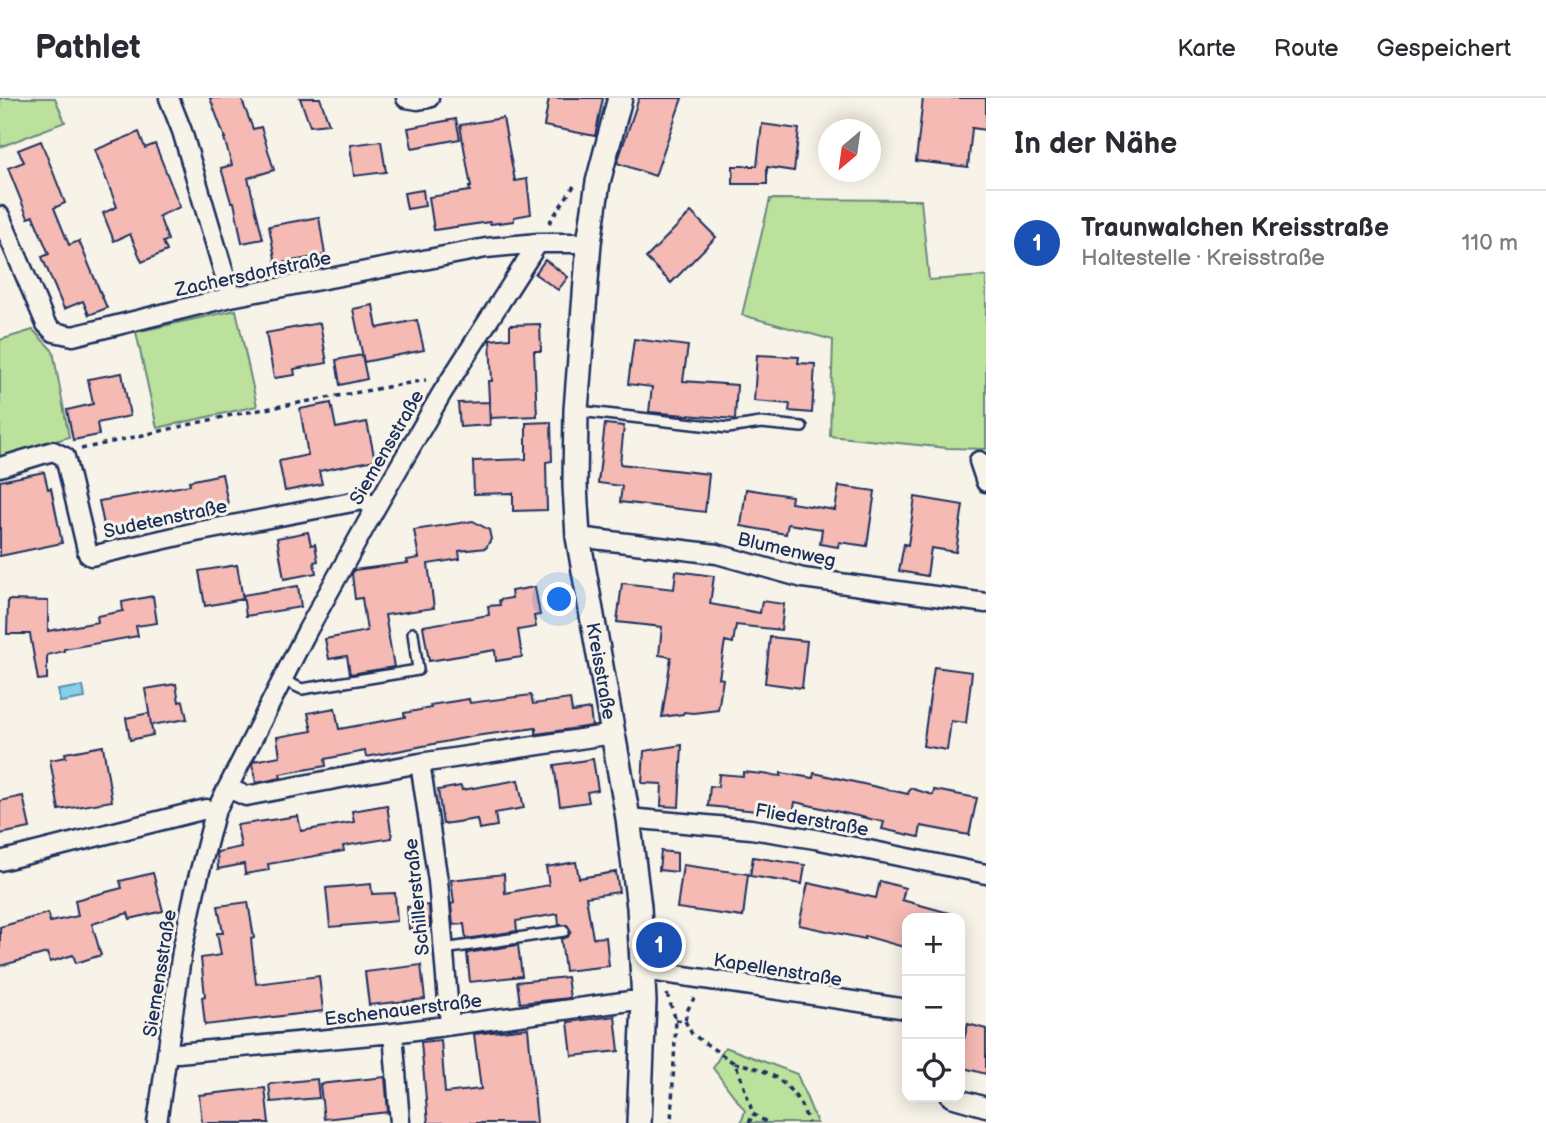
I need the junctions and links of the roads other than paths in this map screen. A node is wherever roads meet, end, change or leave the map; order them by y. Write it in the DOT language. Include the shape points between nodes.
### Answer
graph roads {
  1 [pos="169,98"];
  2 [pos="406,98"];
  3 [pos="429,98"];
  4 [pos="620,98"];
  5 [pos="0,216"];
  6 [pos="538,243"];
  7 [pos="589,243"];
  8 [pos="231,297"];
  9 [pos="576,410"];
  10 [pos="802,427"];
  11 [pos="979,461"];
  12 [pos="0,467"];
  13 [pos="986,482"];
  14 [pos="376,507"];
  15 [pos="578,537"];
  16 [pos="986,603"];
  17 [pos="413,633"];
  18 [pos="283,680"];
  19 [pos="613,734"];
  20 [pos="420,764"];
  21 [pos="228,788"];
  22 [pos="215,813"];
  23 [pos="628,818"];
  24 [pos="0,861"];
  25 [pos="986,874"];
  26 [pos="564,931"];
  27 [pos="444,948"];
  28 [pos="650,972"];
  29 [pos="644,1002"];
  30 [pos="902,1008"];
  31 [pos="450,1026"];
  32 [pos="393,1033"];
  33 [pos="167,1052"];
  34 [pos="965,1101"];
  35 [pos="986,1107"];
  36 [pos="157,1123"];
  37 [pos="400,1123"];
  38 [pos="639,1123"];
  1 -- 8 [label="street"];
  2 -- 3 [label="street"];
  4 -- 7 [label="street, Kreisstraße" via="598,182"];
  5 -- 8 [label="street, Zachersdorfstraße" via="46,324 62,335"];
  6 -- 7 [label="street, Zachersdorfstraße"];
  6 -- 8 [label="street, Zachersdorfstraße" via="486,248"];
  6 -- 14 [label="street, Siemensstraße"];
  7 -- 9 [label="street, Kreisstraße"];
  9 -- 10 [label="lane" via="729,428 761,423"];
  9 -- 15 [label="street, Kreisstraße"];
  11 -- 13 [label="street"];
  12 -- 14 [label="street, Sudetenstraße" via="53,451 65,457 91,556 363,500"];
  14 -- 18 [label="street, Siemensstraße"];
  15 -- 16 [label="street, Blumenweg" via="717,554 803,578"];
  15 -- 19 [label="street, Kreisstraße"];
  17 -- 18 [label="lane" via="418,670 302,689"];
  18 -- 21 [label="street, Siemensstraße"];
  19 -- 20 [label="street"];
  19 -- 23 [label="street, Kreisstraße"];
  20 -- 21 [label="street" via="246,796"];
  20 -- 27 [label="street, Schillerstraße"];
  21 -- 22 [label="street, Siemensstraße"];
  22 -- 24 [label="street" via="206,809"];
  22 -- 33 [label="street, Siemensstraße" via="194,890"];
  23 -- 25 [label="street, Fliederstraße" via="764,831"];
  23 -- 28 [label="street, Kreisstraße"];
  26 -- 27 [label="lane"];
  27 -- 31 [label="street, Schillerstraße"];
  28 -- 29 [label="street, Kreisstraße"];
  28 -- 30 [label="street, Kapellenstraße"];
  29 -- 31 [label="street, Eschenauerstraße"];
  29 -- 38 [label="street, Kreisstraße"];
  31 -- 32 [label="street, Eschenauerstraße"];
  32 -- 33 [label="street, Eschenauerstraße"];
  32 -- 37 [label="street"];
  33 -- 36 [label="street, Siemensstraße"];
  34 -- 35 [label="street"];
}
